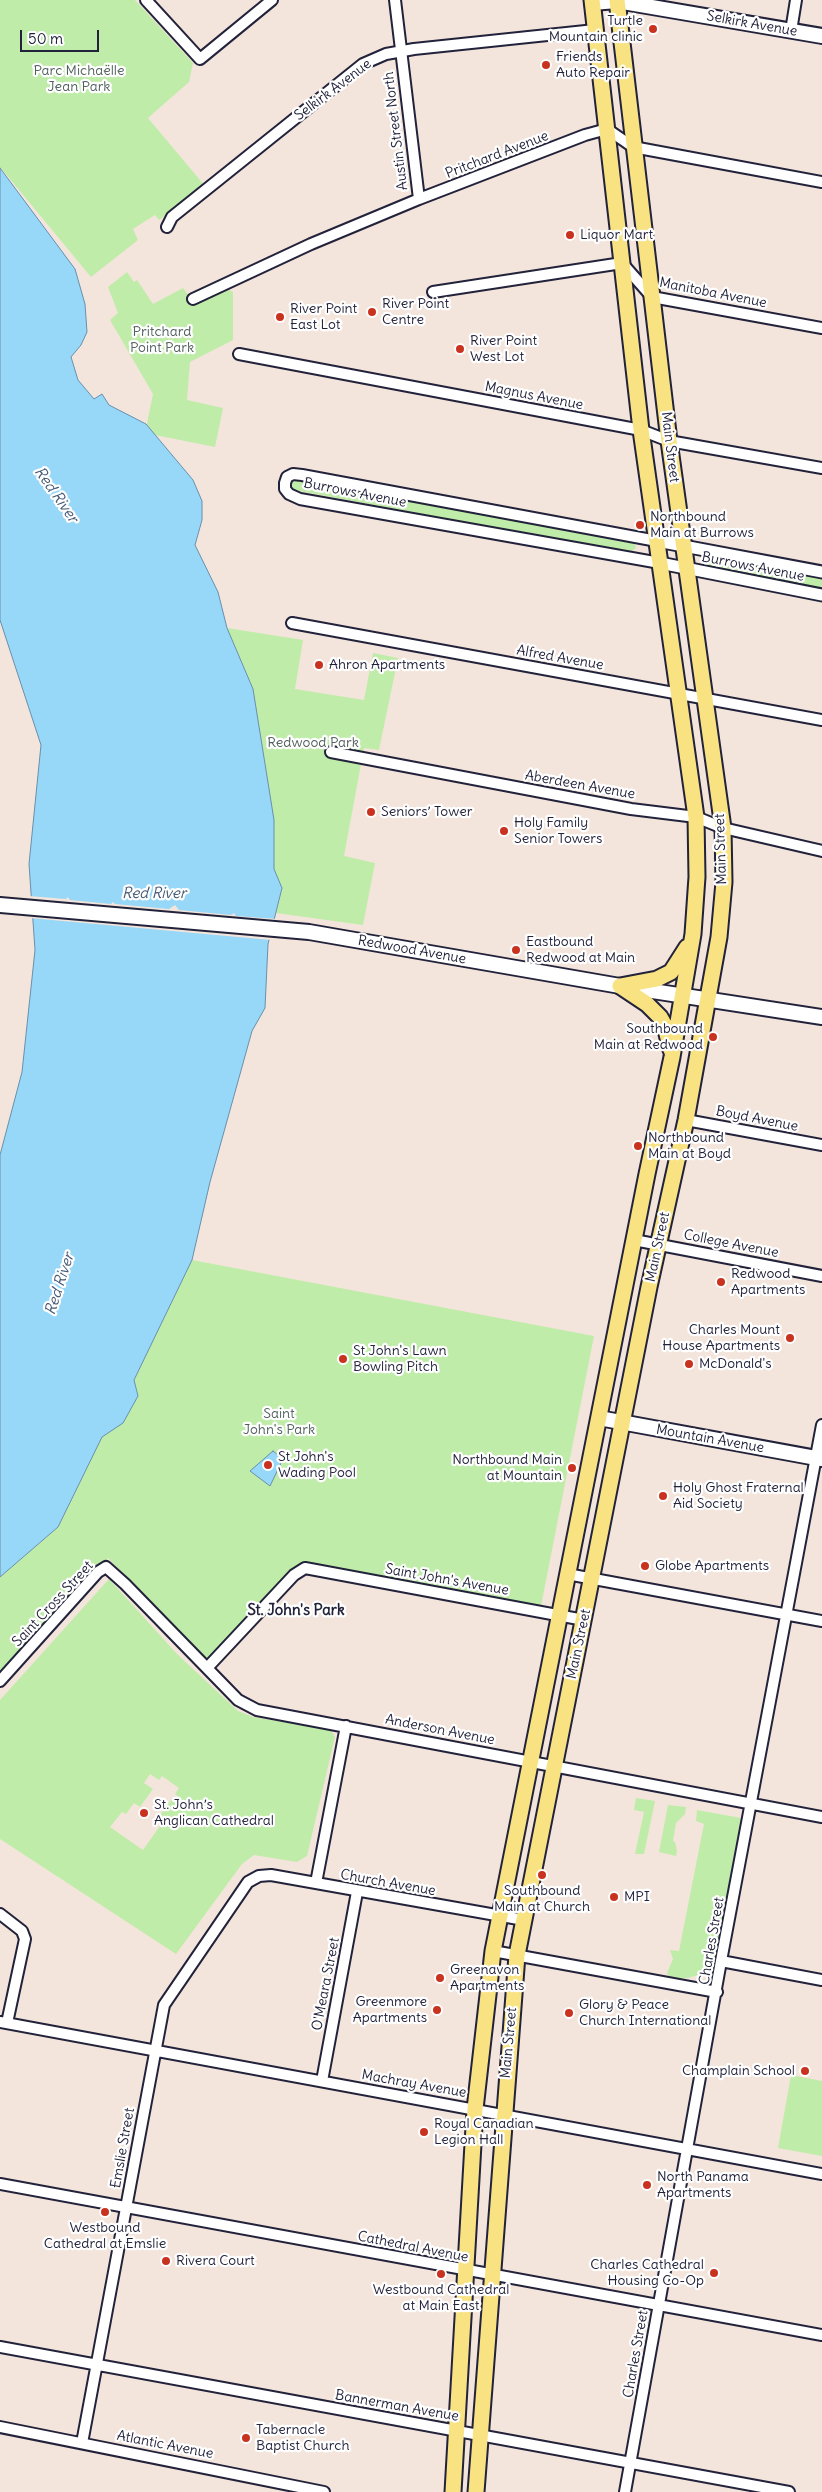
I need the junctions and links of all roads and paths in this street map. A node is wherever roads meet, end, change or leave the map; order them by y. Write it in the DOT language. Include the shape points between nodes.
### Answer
graph roads {
  1 [pos="146,0"];
  2 [pos="272,0"];
  3 [pos="395,0"];
  4 [pos="796,0"];
  5 [pos="592,1"];
  6 [pos="617,1"];
  7 [pos="595,30"];
  8 [pos="791,30"];
  9 [pos="822,36"];
  10 [pos="401,51"];
  11 [pos="607,129"];
  12 [pos="633,147"];
  13 [pos="822,182"];
  14 [pos="419,200"];
  15 [pos="167,227"];
  16 [pos="622,263"];
  17 [pos="433,292"];
  18 [pos="652,297"];
  19 [pos="194,299"];
  20 [pos="822,328"];
  21 [pos="239,354"];
  22 [pos="641,430"];
  23 [pos="669,441"];
  24 [pos="822,468"];
  25 [pos="657,541"];
  26 [pos="684,547"];
  27 [pos="660,563"];
  28 [pos="687,570"];
  29 [pos="822,572"];
  30 [pos="822,595"];
  31 [pos="292,623"];
  32 [pos="679,694"];
  33 [pos="706,699"];
  34 [pos="822,720"];
  35 [pos="331,752"];
  36 [pos="696,817"];
  37 [pos="723,828"];
  38 [pos="822,851"];
  39 [pos="0,905"];
  40 [pos="694,934"];
  41 [pos="620,986"];
  42 [pos="683,995"];
  43 [pos="709,999"];
  44 [pos="822,1016"];
  45 [pos="672,1057"];
  46 [pos="686,1120"];
  47 [pos="822,1146"];
  48 [pos="634,1240"];
  49 [pos="659,1243"];
  50 [pos="822,1276"];
  51 [pos="598,1418"];
  52 [pos="624,1422"];
  53 [pos="822,1425"];
  54 [pos="819,1459"];
  55 [pos="106,1568"];
  56 [pos="568,1574"];
  57 [pos="593,1578"];
  58 [pos="559,1614"];
  59 [pos="786,1614"];
  60 [pos="584,1620"];
  61 [pos="822,1621"];
  62 [pos="207,1668"];
  63 [pos="0,1681"];
  64 [pos="346,1726"];
  65 [pos="530,1761"];
  66 [pos="554,1767"];
  67 [pos="752,1804"];
  68 [pos="822,1817"];
  69 [pos="248,1882"];
  70 [pos="316,1883"];
  71 [pos="357,1892"];
  72 [pos="0,1914"];
  73 [pos="499,1916"];
  74 [pos="524,1920"];
  75 [pos="493,1951"];
  76 [pos="517,1955"];
  77 [pos="721,1961"];
  78 [pos="822,1980"];
  79 [pos="717,1992"];
  80 [pos="4,2023"];
  81 [pos="155,2050"];
  82 [pos="322,2081"];
  83 [pos="475,2109"];
  84 [pos="503,2114"];
  85 [pos="688,2150"];
  86 [pos="822,2174"];
  87 [pos="0,2184"];
  88 [pos="126,2207"];
  89 [pos="466,2271"];
  90 [pos="492,2273"];
  91 [pos="658,2305"];
  92 [pos="822,2335"];
  93 [pos="0,2347"];
  94 [pos="96,2364"];
  95 [pos="0,2427"];
  96 [pos="456,2432"];
  97 [pos="479,2435"];
  98 [pos="82,2442"];
  99 [pos="631,2463"];
  100 [pos="324,2492"];
  101 [pos="452,2492"];
  102 [pos="476,2492"];
  103 [pos="625,2492"];
  104 [pos="788,2492"];
  1 -- 2 [label="street" via="200,60"];
  3 -- 10 [label="street, Austin Street North"];
  4 -- 8 [label="street"];
  5 -- 6 [label="main road, Selkirk Avenue"];
  5 -- 7 [label="main road, Main Street"];
  6 -- 8 [label="main road, Selkirk Avenue"];
  6 -- 12 [label="main road, Main Street"];
  7 -- 10 [label="street, Selkirk Avenue"];
  7 -- 11 [label="main road, Main Street"];
  8 -- 9 [label="main road, Selkirk Avenue"];
  10 -- 14 [label="street, Austin Street North"];
  10 -- 15 [label="street, Selkirk Avenue" via="363,64 172,216"];
  11 -- 12 [label="street"];
  11 -- 14 [label="street, Pritchard Avenue"];
  11 -- 16 [label="main road, Main Street"];
  12 -- 13 [label="street"];
  12 -- 18 [label="main road, Main Street"];
  14 -- 19 [label="street, Pritchard Avenue" via="311,244"];
  16 -- 17 [label="street"];
  16 -- 18 [label="street, Manitoba Avenue"];
  16 -- 22 [label="main road, Main Street"];
  18 -- 20 [label="street, Manitoba Avenue"];
  18 -- 23 [label="main road, Main Street"];
  21 -- 22 [label="street, Magnus Avenue"];
  22 -- 23 [label="street, Magnus Avenue"];
  22 -- 25 [label="main road, Main Street"];
  23 -- 24 [label="street, Magnus Avenue"];
  23 -- 26 [label="main road, Main Street"];
  25 -- 26 [label="street, Burrows Avenue"];
  25 -- 27 [label="main road, Main Street"];
  25 -- 27 [label="street, Burrows Avenue" via="302,475 287,477 284,483 289,494 300,499"];
  26 -- 28 [label="main road, Main Street"];
  26 -- 29 [label="street, Burrows Avenue"];
  27 -- 28 [label="street, Burrows Avenue"];
  27 -- 32 [label="main road, Main Street"];
  28 -- 30 [label="street, Burrows Avenue"];
  28 -- 33 [label="main road, Main Street"];
  31 -- 32 [label="street, Alfred Avenue"];
  32 -- 33 [label="street, Alfred Avenue"];
  32 -- 36 [label="main road, Main Street"];
  33 -- 34 [label="street, Alfred Avenue"];
  33 -- 37 [label="main road, Main Street"];
  35 -- 36 [label="street, Aberdeen Avenue" via="631,809"];
  36 -- 37 [label="street, Aberdeen Avenue"];
  36 -- 40 [label="main road, Main Street"];
  37 -- 38 [label="street, Aberdeen Avenue"];
  37 -- 43 [label="main road, Main Street" via="724,882"];
  39 -- 41 [label="main road, Redwood Avenue" via="309,932"];
  40 -- 41 [label="main road" via="671,972"];
  40 -- 42 [label="main road, Main Street"];
  41 -- 42 [label="main road, Redwood Avenue"];
  41 -- 45 [label="main road" via="660,1017"];
  42 -- 43 [label="main road, Redwood Avenue"];
  42 -- 45 [label="main road, Main Street"];
  43 -- 44 [label="main road, Redwood Avenue"];
  43 -- 46 [label="main road, Main Street"];
  45 -- 48 [label="main road, Main Street"];
  46 -- 47 [label="street, Boyd Avenue"];
  46 -- 49 [label="main road, Main Street"];
  48 -- 49 [label="street, College Avenue"];
  48 -- 51 [label="main road, Main Street"];
  49 -- 50 [label="street, College Avenue"];
  49 -- 52 [label="main road, Main Street"];
  51 -- 52 [label="main road, Mountain Avenue"];
  51 -- 56 [label="main road, Main Street"];
  52 -- 54 [label="main road, Mountain Avenue"];
  52 -- 57 [label="main road, Main Street"];
  53 -- 54 [label="street, Charles Street"];
  54 -- 59 [label="street, Charles Street"];
  55 -- 62 [label="street, Anderson Avenue"];
  55 -- 63 [label="street, Saint Cross Street" via="98,1572"];
  56 -- 57 [label="street"];
  56 -- 58 [label="main road, Main Street"];
  57 -- 59 [label="street"];
  57 -- 60 [label="main road, Main Street"];
  58 -- 60 [label="street, Saint John's Avenue"];
  58 -- 62 [label="street, Saint John's Avenue" via="305,1568 294,1574"];
  58 -- 65 [label="main road, Main Street"];
  59 -- 61 [label="street"];
  59 -- 67 [label="street, Charles Street"];
  60 -- 66 [label="main road, Main Street"];
  62 -- 64 [label="street, Anderson Avenue" via="238,1700 257,1710"];
  64 -- 65 [label="street, Anderson Avenue"];
  64 -- 70 [label="street"];
  65 -- 66 [label="street, Anderson Avenue"];
  65 -- 73 [label="main road, Main Street"];
  66 -- 67 [label="street, Anderson Avenue"];
  66 -- 74 [label="main road, Main Street"];
  67 -- 68 [label="street, Anderson Avenue"];
  67 -- 77 [label="street, Charles Street"];
  69 -- 70 [label="street, Church Avenue" via="259,1876 271,1875"];
  69 -- 81 [label="street, Emslie Street" via="164,2005"];
  70 -- 71 [label="street, Church Avenue"];
  71 -- 73 [label="street, Church Avenue"];
  71 -- 82 [label="street, O'Meara Street"];
  72 -- 80 [label="street" via="22,1931 25,1939"];
  73 -- 74 [label="street, Church Avenue"];
  73 -- 75 [label="main road, Main Street"];
  74 -- 76 [label="main road, Main Street"];
  75 -- 76 [label="street"];
  75 -- 83 [label="main road, Main Street"];
  76 -- 79 [label="street"];
  76 -- 84 [label="main road, Main Street"];
  77 -- 78 [label="street"];
  77 -- 79 [label="street, Charles Street"];
  79 -- 85 [label="street, Charles Street"];
  80 -- 81 [label="street, Machray Avenue"];
  81 -- 82 [label="street, Machray Avenue"];
  81 -- 88 [label="street, Emslie Street"];
  82 -- 83 [label="street, Machray Avenue"];
  83 -- 84 [label="street, Machray Avenue"];
  83 -- 89 [label="main road, Main Street"];
  84 -- 85 [label="street, Machray Avenue"];
  84 -- 90 [label="main road, Main Street"];
  85 -- 86 [label="street, Machray Avenue"];
  85 -- 91 [label="street, Charles Street"];
  87 -- 88 [label="street, Cathedral Avenue"];
  88 -- 89 [label="street, Cathedral Avenue"];
  88 -- 94 [label="street, Emslie Street"];
  89 -- 90 [label="street, Cathedral Avenue"];
  89 -- 96 [label="main road, Main Street"];
  90 -- 91 [label="street, Cathedral Avenue"];
  90 -- 97 [label="main road, Main Street"];
  91 -- 92 [label="street, Cathedral Avenue"];
  91 -- 99 [label="street, Charles Street"];
  93 -- 94 [label="street, Bannerman Avenue"];
  94 -- 96 [label="street, Bannerman Avenue"];
  94 -- 98 [label="street, Emslie Street"];
  95 -- 98 [label="street, Atlantic Avenue"];
  96 -- 97 [label="street, Bannerman Avenue"];
  96 -- 101 [label="main road, Main Street"];
  97 -- 99 [label="street, Bannerman Avenue"];
  97 -- 102 [label="main road, Main Street"];
  98 -- 100 [label="street, Atlantic Avenue"];
  99 -- 103 [label="street, Charles Street"];
  99 -- 104 [label="street, Bannerman Avenue"];
}
